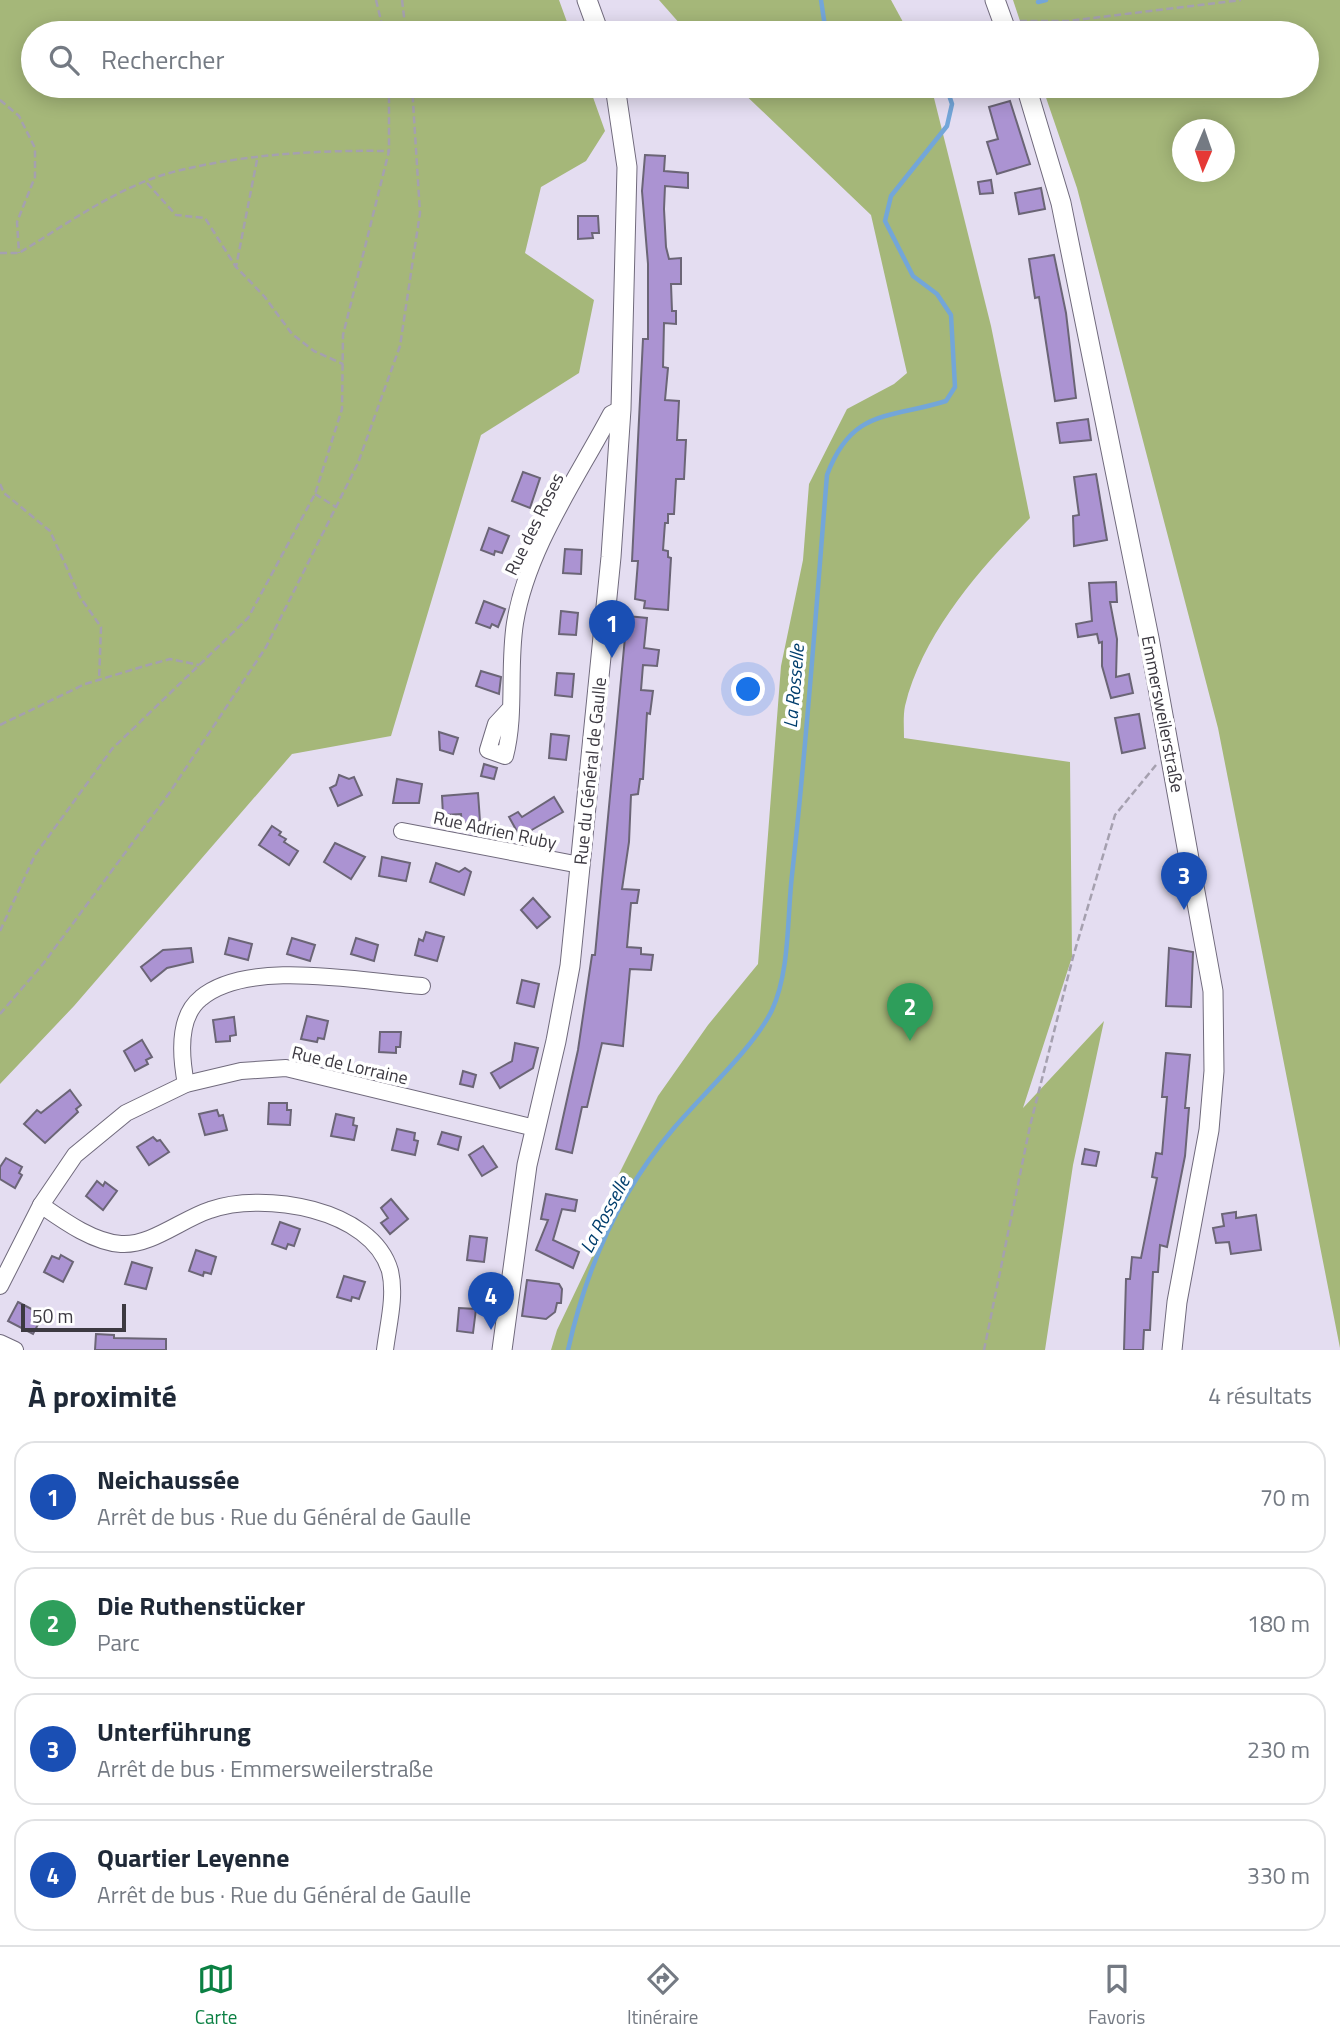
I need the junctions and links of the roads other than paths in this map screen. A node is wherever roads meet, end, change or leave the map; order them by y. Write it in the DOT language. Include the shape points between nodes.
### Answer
graph roads {
  1 [pos="587,0"];
  2 [pos="995,0"];
  3 [pos="594,21"];
  4 [pos="1003,21"];
  5 [pos="618,98"];
  6 [pos="1030,98"];
  7 [pos="621,409"];
  8 [pos="509,710"];
  9 [pos="402,831"];
  10 [pos="580,865"];
  11 [pos="422,986"];
  12 [pos="186,1084"];
  13 [pos="535,1128"];
  14 [pos="41,1205"];
  15 [pos="0,1286"];
  16 [pos="0,1343"];
  17 [pos="15,1350"];
  18 [pos="385,1350"];
  19 [pos="502,1350"];
  20 [pos="1172,1350"];
  1 -- 3 [label="main road"];
  2 -- 4 [label="main road"];
  5 -- 7 [label="main road, Rue du Général de Gaulle" via="627,167"];
  6 -- 20 [label="main road, Emmersweilerstraße" via="1061,203 1213,991 1216,1035 1209,1130"];
  7 -- 8 [label="street, Rue des Roses" via="611,414 539,550 525,586 515,623"];
  7 -- 10 [label="main road, Rue du Général de Gaulle"];
  9 -- 10 [label="street, Rue Adrien Ruby"];
  10 -- 13 [label="main road, Rue du Général de Gaulle" via="570,966"];
  11 -- 12 [label="street" via="276,976 232,982 200,999 184,1026"];
  12 -- 13 [label="street, Rue de Lorraine" via="241,1071 286,1068"];
  12 -- 14 [label="street, Rue de Lorraine" via="126,1113 75,1154"];
  13 -- 19 [label="main road, Rue du Général de Gaulle" via="518,1215"];
  14 -- 15 [label="street, Rue de Lorraine"];
  14 -- 18 [label="street" via="102,1241 124,1244 236,1202 285,1204 326,1214 368,1238 389,1270 393,1296"];
  16 -- 17 [label="street"];
}
